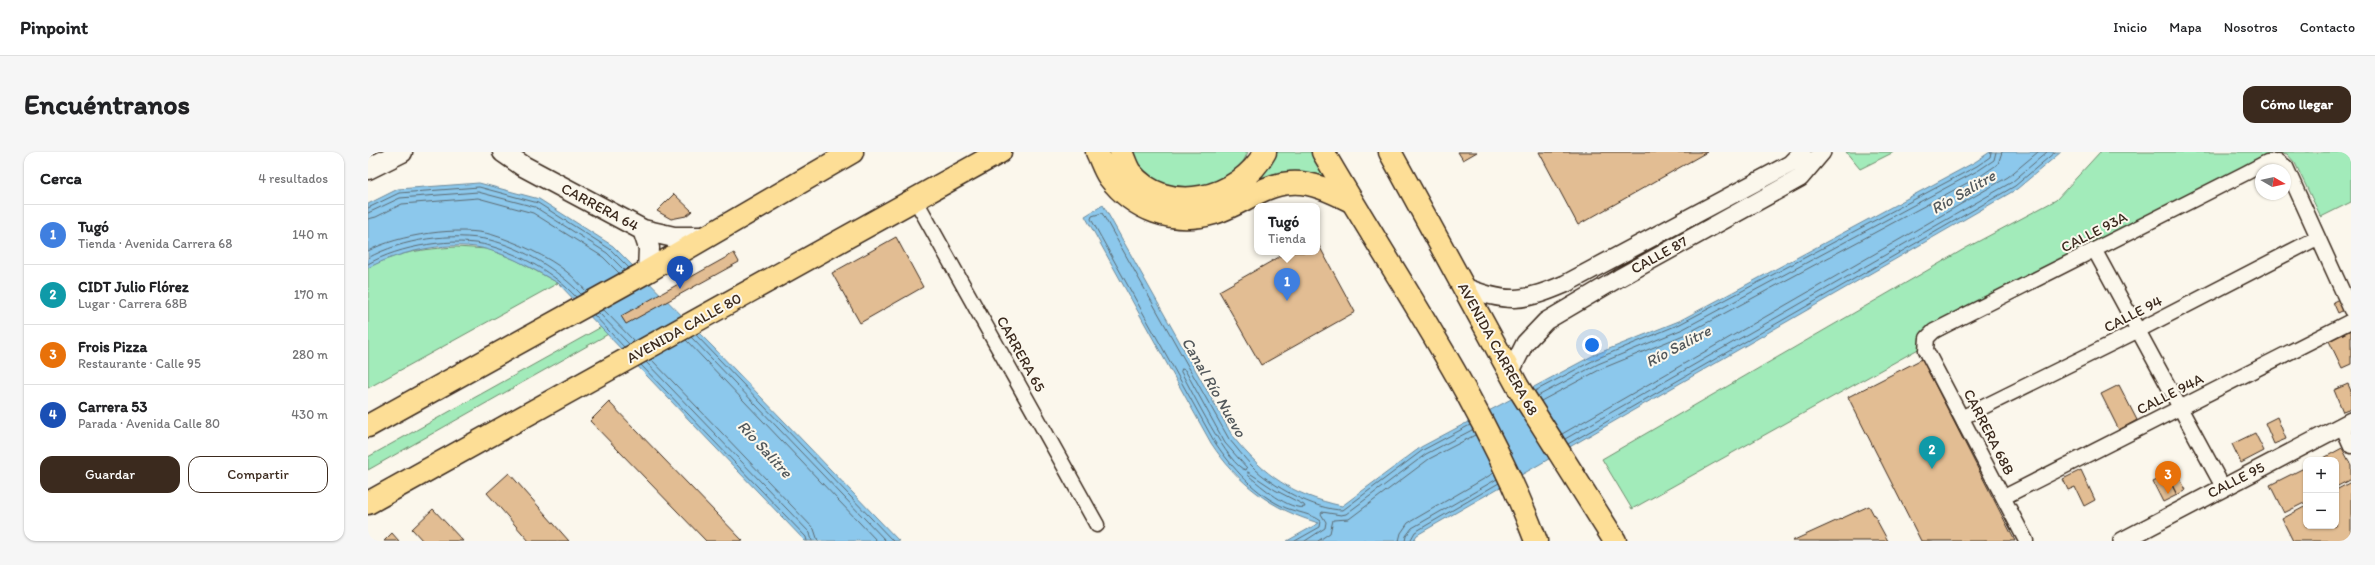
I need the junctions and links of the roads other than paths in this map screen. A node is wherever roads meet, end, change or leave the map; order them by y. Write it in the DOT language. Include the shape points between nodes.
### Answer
graph roads {
  1 [pos="402,152"];
  2 [pos="503,152"];
  3 [pos="829,152"];
  4 [pos="852,152"];
  5 [pos="1000,152"];
  6 [pos="1097,152"];
  7 [pos="1121,152"];
  8 [pos="1265,152"];
  9 [pos="1323,152"];
  10 [pos="1390,152"];
  11 [pos="1802,152"];
  12 [pos="1822,152"];
  13 [pos="368,169"];
  14 [pos="806,180"];
  15 [pos="915,199"];
  16 [pos="1351,201"];
  17 [pos="643,230"];
  18 [pos="705,237"];
  19 [pos="2317,238"];
  20 [pos="2096,251"];
  21 [pos="648,271"];
  22 [pos="1463,286"];
  23 [pos="2351,310"];
  24 [pos="2351,321"];
  25 [pos="2139,330"];
  26 [pos="1927,338"];
  27 [pos="1514,380"];
  28 [pos="2180,408"];
  29 [pos="1963,417"];
  30 [pos="2346,424"];
  31 [pos="368,426"];
  32 [pos="2351,446"];
  33 [pos="2223,487"];
  34 [pos="2004,497"];
  35 [pos="368,503"];
  36 [pos="1097,526"];
  37 [pos="2124,540"];
  38 [pos="1536,541"];
  39 [pos="1615,541"];
  40 [pos="2026,541"];
  1 -- 13 [label="main road"];
  2 -- 17 [label="main road, CARRERA 64" via="523,166"];
  3 -- 14 [label="main road"];
  4 -- 14 [label="main road"];
  5 -- 15 [label="main road, AVENIDA CALLE 80"];
  6 -- 16 [label="main road" via="1109,176 1129,198 1149,211 1168,216 1192,218 1214,213 1262,190 1290,182 1320,187"];
  7 -- 8 [label="main road" via="1129,171 1142,184 1170,198 1186,198 1210,196 1231,186 1261,161"];
  9 -- 16 [label="main road"];
  10 -- 22 [label="main road, AVENIDA CARRERA 68"];
  11 -- 22 [label="street, CALLE 87" via="1790,164 1540,295 1507,300 1494,298"];
  12 -- 27 [label="street, CALLE 87" via="1800,178 1546,321 1525,343"];
  14 -- 18 [label="main road"];
  15 -- 35 [label="main road, AVENIDA CALLE 80"];
  15 -- 36 [label="street, CARRERA 65"];
  16 -- 38 [label="main road" via="1478,411 1522,502"];
  17 -- 18 [label="main road, CARRERA 64" via="674,237"];
  17 -- 21 [label="main road" via="649,248"];
  18 -- 21 [label="main road"];
  19 -- 20 [label="street, CALLE 93A" via="2286,167 2278,161 2267,162"];
  19 -- 23 [label="street"];
  19 -- 25 [label="street, CALLE 94"];
  20 -- 25 [label="street"];
  20 -- 26 [label="street, CALLE 93A" via="1934,331"];
  21 -- 31 [label="main road"];
  22 -- 27 [label="main road, AVENIDA CARRERA 68"];
  24 -- 28 [label="street, CALLE 94A"];
  25 -- 28 [label="street"];
  25 -- 29 [label="street, CALLE 94"];
  26 -- 29 [label="street, CARRERA 68B" via="1926,350"];
  27 -- 39 [label="main road, AVENIDA CARRERA 68" via="1571,475"];
  28 -- 33 [label="street"];
  28 -- 34 [label="street, CALLE 94A"];
  29 -- 34 [label="street, CARRERA 68B"];
  30 -- 32 [label="street"];
  30 -- 33 [label="street, CALLE 95"];
  33 -- 37 [label="street, CALLE 95"];
  34 -- 40 [label="street, CARRERA 68B"];
}
